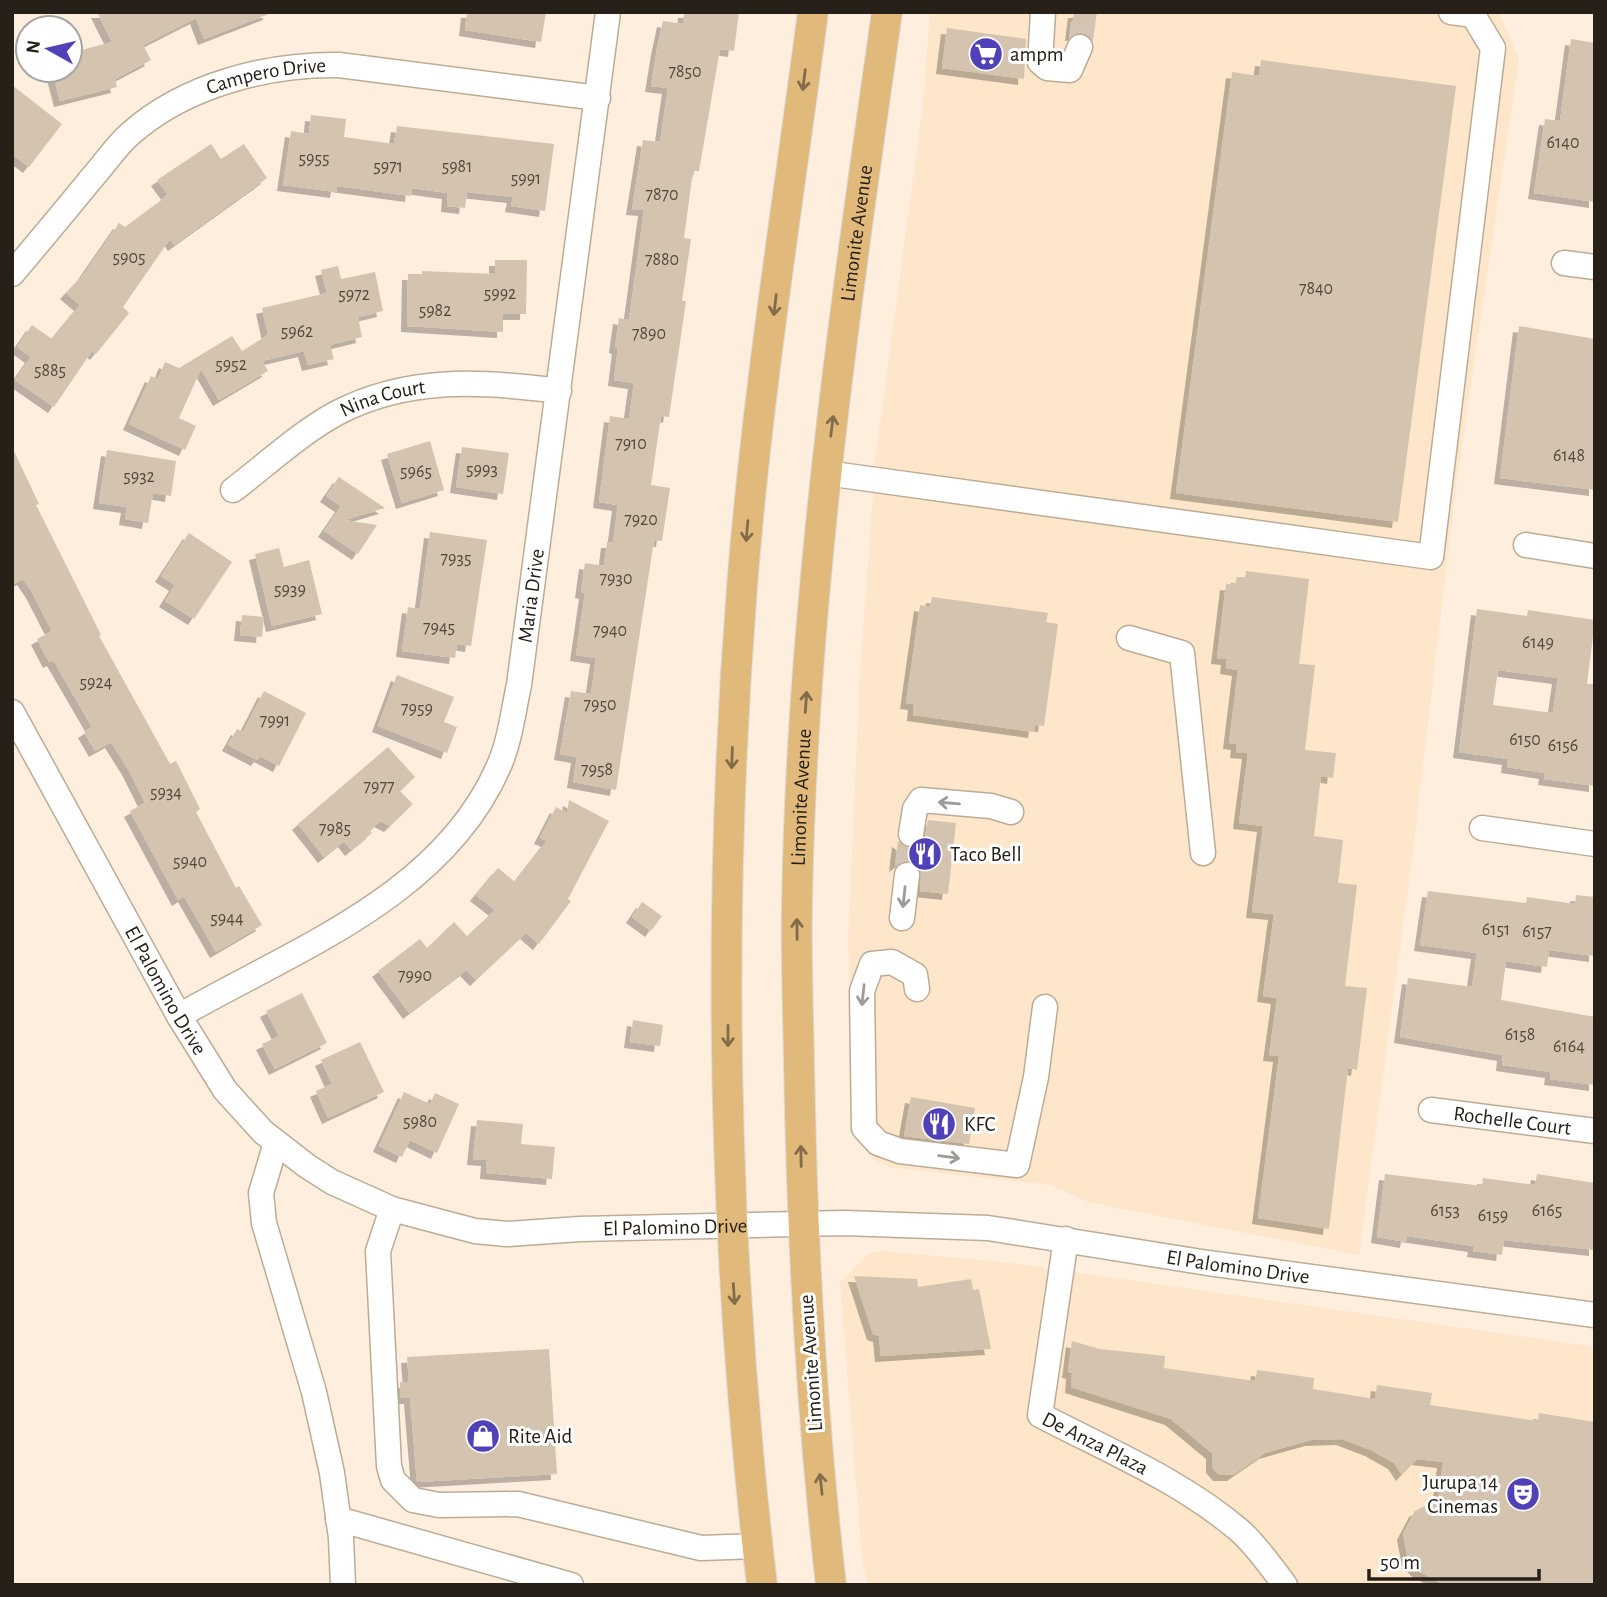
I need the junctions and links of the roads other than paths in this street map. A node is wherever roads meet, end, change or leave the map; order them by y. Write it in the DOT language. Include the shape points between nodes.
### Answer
graph roads {
  1 [pos="608,12"];
  2 [pos="813,12"];
  3 [pos="887,12"];
  4 [pos="1043,12"];
  5 [pos="1466,13"];
  6 [pos="1080,47"];
  7 [pos="598,98"];
  8 [pos="1564,262"];
  9 [pos="1595,267"];
  10 [pos="12,274"];
  11 [pos="558,391"];
  12 [pos="826,473"];
  13 [pos="233,490"];
  14 [pos="1526,545"];
  15 [pos="1595,556"];
  16 [pos="1129,638"];
  17 [pos="12,712"];
  18 [pos="1011,813"];
  19 [pos="1482,828"];
  20 [pos="911,834"];
  21 [pos="1595,844"];
  22 [pos="1203,853"];
  23 [pos="907,875"];
  24 [pos="902,918"];
  25 [pos="917,989"];
  26 [pos="1045,1007"];
  27 [pos="179,1016"];
  28 [pos="1431,1110"];
  29 [pos="1595,1131"];
  30 [pos="276,1143"];
  31 [pos="393,1209"];
  32 [pos="802,1225"];
  33 [pos="730,1226"];
  34 [pos="1066,1239"];
  35 [pos="1595,1315"];
  36 [pos="338,1519"];
  37 [pos="757,1546"];
  38 [pos="343,1585"];
  39 [pos="571,1585"];
  40 [pos="762,1585"];
  41 [pos="831,1585"];
  42 [pos="1285,1585"];
  1 -- 7 [label="street, Maria Drive"];
  2 -- 33 [label="main road, one-way" via="742,587 727,925"];
  12 -- 3 [label="main road, Limonite Avenue, one-way"];
  4 -- 6 [label="street" via="1040,62 1047,68 1070,71"];
  5 -- 12 [label="street" via="1493,48 1431,557"];
  7 -- 10 [label="street, Campero Drive" via="339,65 264,71 163,109 128,135"];
  7 -- 11 [label="street, Maria Drive"];
  8 -- 9 [label="street"];
  11 -- 13 [label="street, Nina Court" via="461,382 424,384 380,396 337,414"];
  11 -- 27 [label="street, Maria Drive" via="511,726 498,768 474,810 418,873 390,895 334,932"];
  32 -- 12 [label="main road, Limonite Avenue, one-way" via="797,905 804,738"];
  14 -- 15 [label="street"];
  16 -- 22 [label="street" via="1182,653"];
  17 -- 27 [label="street, El Palomino Drive"];
  18 -- 20 [label="street, one-way" via="991,806 921,800"];
  19 -- 21 [label="street"];
  23 -- 24 [label="street, one-way"];
  25 -- 26 [label="street, one-way" via="915,975 892,962 872,964 862,991 864,1128 878,1143 900,1152 1017,1166"];
  27 -- 30 [label="street, El Palomino Drive" via="225,1090"];
  28 -- 29 [label="street, Rochelle Court"];
  30 -- 31 [label="street, El Palomino Drive" via="332,1182"];
  30 -- 36 [label="street" via="261,1193 264,1223 314,1392"];
  31 -- 33 [label="street, El Palomino Drive" via="475,1231 507,1234"];
  31 -- 37 [label="street" via="378,1251 389,1466 393,1480 413,1500 439,1505 518,1504 701,1548"];
  32 -- 33 [label="street, El Palomino Drive"];
  32 -- 34 [label="street, El Palomino Drive" via="988,1228"];
  41 -- 32 [label="main road, Limonite Avenue, one-way"];
  33 -- 37 [label="main road, one-way" via="743,1425"];
  34 -- 35 [label="street, El Palomino Drive" via="1208,1263"];
  34 -- 42 [label="street, De Anza Plaza" via="1040,1415 1167,1481 1206,1508 1241,1533"];
  36 -- 38 [label="street"];
  36 -- 39 [label="street"];
  37 -- 40 [label="main road"];
}
